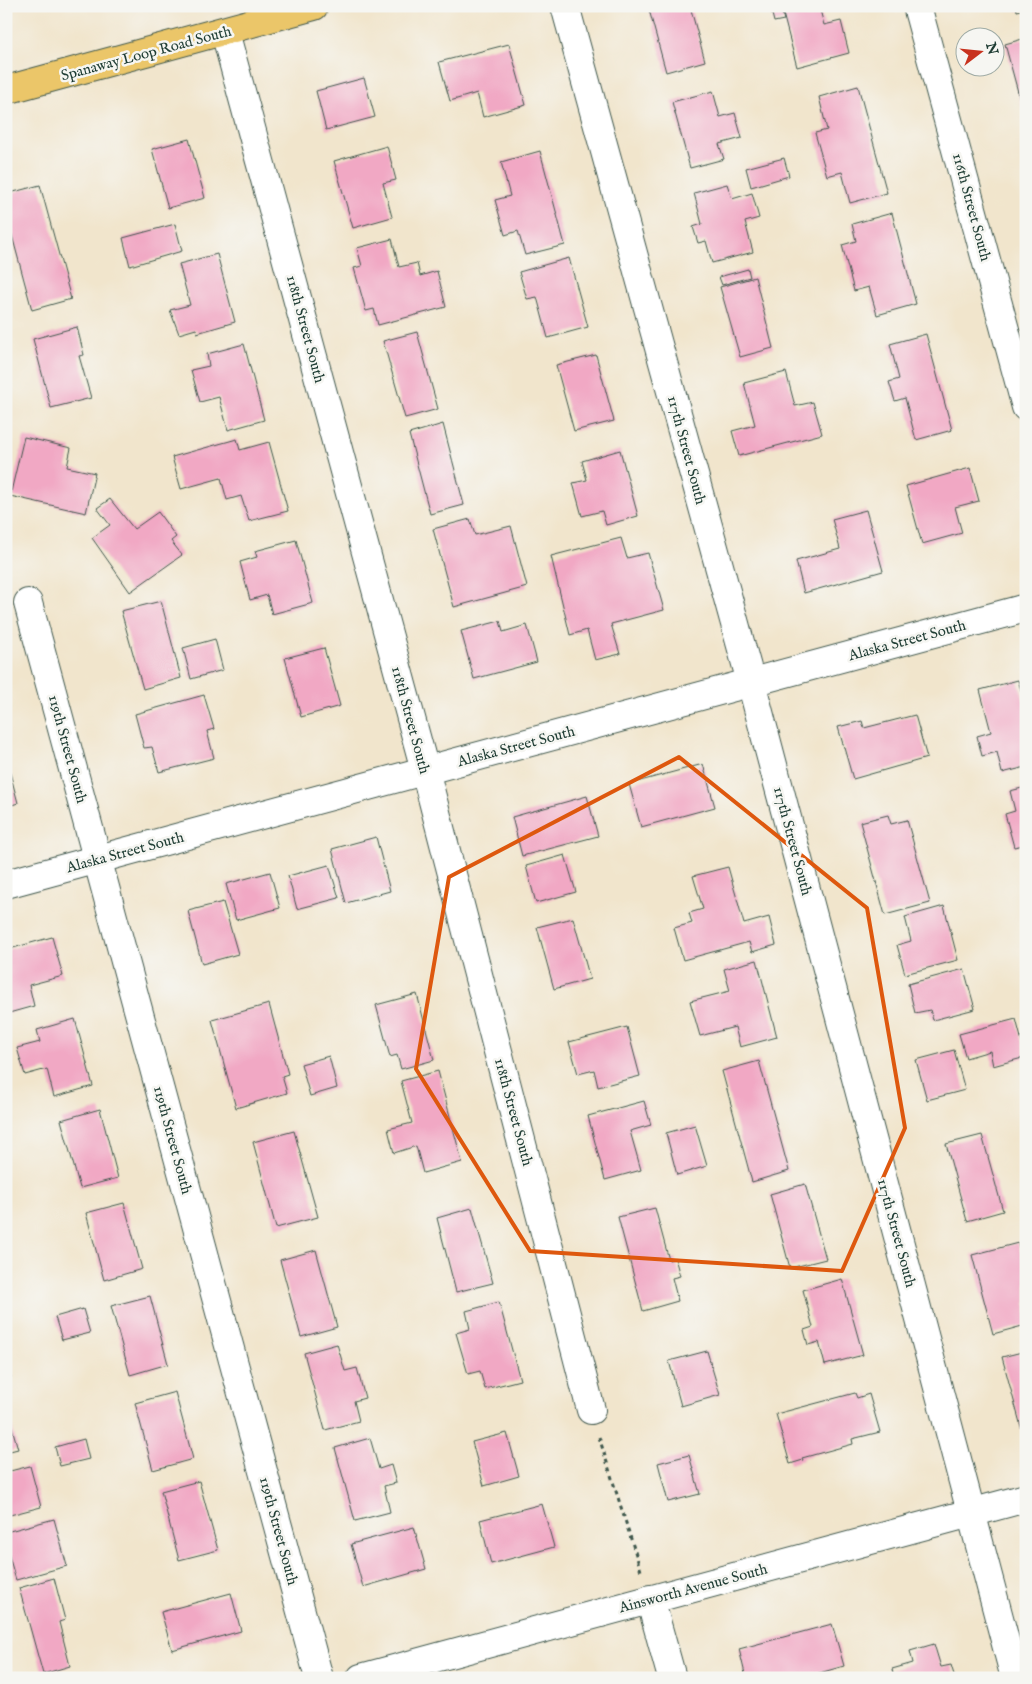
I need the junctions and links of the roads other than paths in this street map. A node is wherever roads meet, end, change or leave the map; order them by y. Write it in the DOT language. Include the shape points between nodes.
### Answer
graph roads {
  1 [pos="314,6"];
  2 [pos="565,6"];
  3 [pos="917,6"];
  4 [pos="225,32"];
  5 [pos="6,90"];
  6 [pos="1026,407"];
  7 [pos="28,603"];
  8 [pos="1026,608"];
  9 [pos="751,682"];
  10 [pos="425,770"];
  11 [pos="98,859"];
  12 [pos="6,884"];
  13 [pos="591,1410"];
  14 [pos="1026,1498"];
  15 [pos="971,1512"];
  16 [pos="650,1599"];
  17 [pos="319,1678"];
  18 [pos="361,1678"];
  19 [pos="672,1678"];
  20 [pos="1015,1678"];
  1 -- 4 [label="main road, Spanaway Loop Road South"];
  2 -- 9 [label="street, 117th Street South"];
  3 -- 6 [label="street, 116th Street South"];
  4 -- 5 [label="main road, Spanaway Loop Road South"];
  4 -- 10 [label="street, 118th Street South"];
  7 -- 11 [label="street, 119th Street South"];
  8 -- 9 [label="street, Alaska Street South"];
  9 -- 10 [label="street, Alaska Street South"];
  9 -- 15 [label="street, 117th Street South"];
  10 -- 11 [label="street, Alaska Street South"];
  10 -- 13 [label="street, 118th Street South"];
  11 -- 12 [label="street, Alaska Street South"];
  11 -- 17 [label="street, 119th Street South"];
  14 -- 15 [label="street, Ainsworth Avenue South"];
  15 -- 16 [label="street, Ainsworth Avenue South"];
  15 -- 20 [label="street, 117th Street South"];
  16 -- 18 [label="street, Ainsworth Avenue South"];
  16 -- 19 [label="street"];
}
